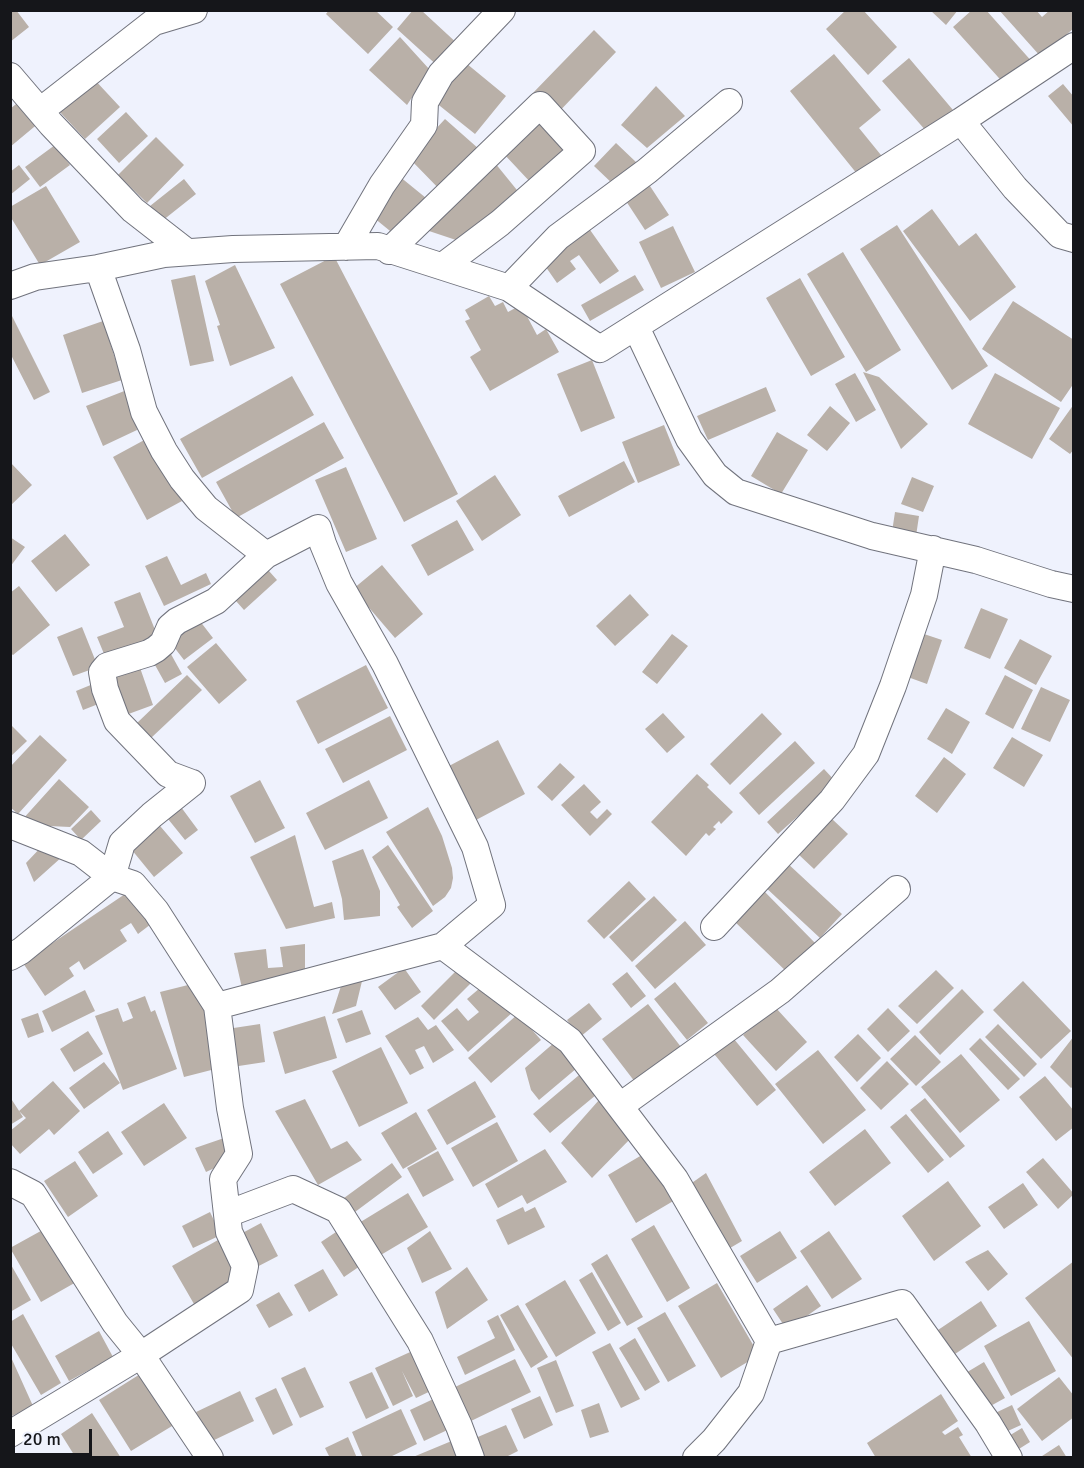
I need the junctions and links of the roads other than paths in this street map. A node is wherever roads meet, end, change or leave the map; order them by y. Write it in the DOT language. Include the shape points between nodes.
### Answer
graph roads {
  1 [pos="194,10"];
  2 [pos="502,10"];
  3 [pos="1074,46"];
  4 [pos="10,76"];
  5 [pos="729,102"];
  6 [pos="40,111"];
  7 [pos="961,121"];
  8 [pos="1074,239"];
  9 [pos="346,247"];
  10 [pos="388,251"];
  11 [pos="187,252"];
  12 [pos="443,266"];
  13 [pos="98,268"];
  14 [pos="10,286"];
  15 [pos="509,288"];
  16 [pos="636,327"];
  17 [pos="933,549"];
  18 [pos="266,555"];
  19 [pos="1074,589"];
  20 [pos="10,825"];
  21 [pos="112,877"];
  22 [pos="897,889"];
  23 [pos="714,927"];
  24 [pos="443,946"];
  25 [pos="10,957"];
  26 [pos="217,1006"];
  27 [pos="620,1106"];
  28 [pos="10,1182"];
  29 [pos="227,1214"];
  30 [pos="768,1341"];
  31 [pos="141,1355"];
  32 [pos="10,1434"];
  33 [pos="210,1458"];
  34 [pos="471,1458"];
  35 [pos="696,1458"];
  36 [pos="1009,1458"];
  1 -- 6 [label="street" via="154,22"];
  2 -- 9 [label="street" via="441,74 425,102 424,125 382,185"];
  3 -- 7 [label="street"];
  4 -- 6 [label="street"];
  5 -- 15 [label="street" via="647,171 558,237"];
  6 -- 11 [label="street" via="133,210"];
  7 -- 8 [label="street" via="1015,188 1060,235"];
  7 -- 16 [label="street"];
  9 -- 10 [label="street" via="378,246"];
  9 -- 11 [label="street"];
  10 -- 12 [label="street"];
  10 -- 12 [label="street" via="540,105 582,151 500,223"];
  11 -- 13 [label="street"];
  12 -- 15 [label="street"];
  13 -- 14 [label="street" via="35,276"];
  13 -- 18 [label="street" via="144,412 164,451 206,508"];
  15 -- 16 [label="street" via="600,349"];
  16 -- 17 [label="street" via="689,439 715,475 736,492 872,536"];
  17 -- 19 [label="street"];
  17 -- 23 [label="street" via="924,595 866,754 832,800"];
  18 -- 21 [label="street" via="216,601 177,621 156,649 107,666 102,672 117,721 168,774 192,783 122,843"];
  18 -- 24 [label="street" via="318,528 339,583 386,663 475,847 492,905"];
  20 -- 21 [label="street" via="81,853"];
  21 -- 25 [label="street"];
  21 -- 26 [label="street" via="134,884 156,911"];
  22 -- 27 [label="street" via="780,991"];
  24 -- 26 [label="street"];
  24 -- 27 [label="street" via="570,1041"];
  26 -- 29 [label="street" via="239,1154 224,1179"];
  27 -- 30 [label="street" via="675,1179"];
  28 -- 31 [label="street" via="33,1194 115,1323"];
  29 -- 31 [label="street" via="229,1232 245,1266 240,1290"];
  29 -- 34 [label="street" via="293,1189 338,1210 420,1341"];
  30 -- 35 [label="street" via="751,1393"];
  30 -- 36 [label="street" via="902,1304"];
  31 -- 32 [label="street"];
  31 -- 33 [label="street"];
}
